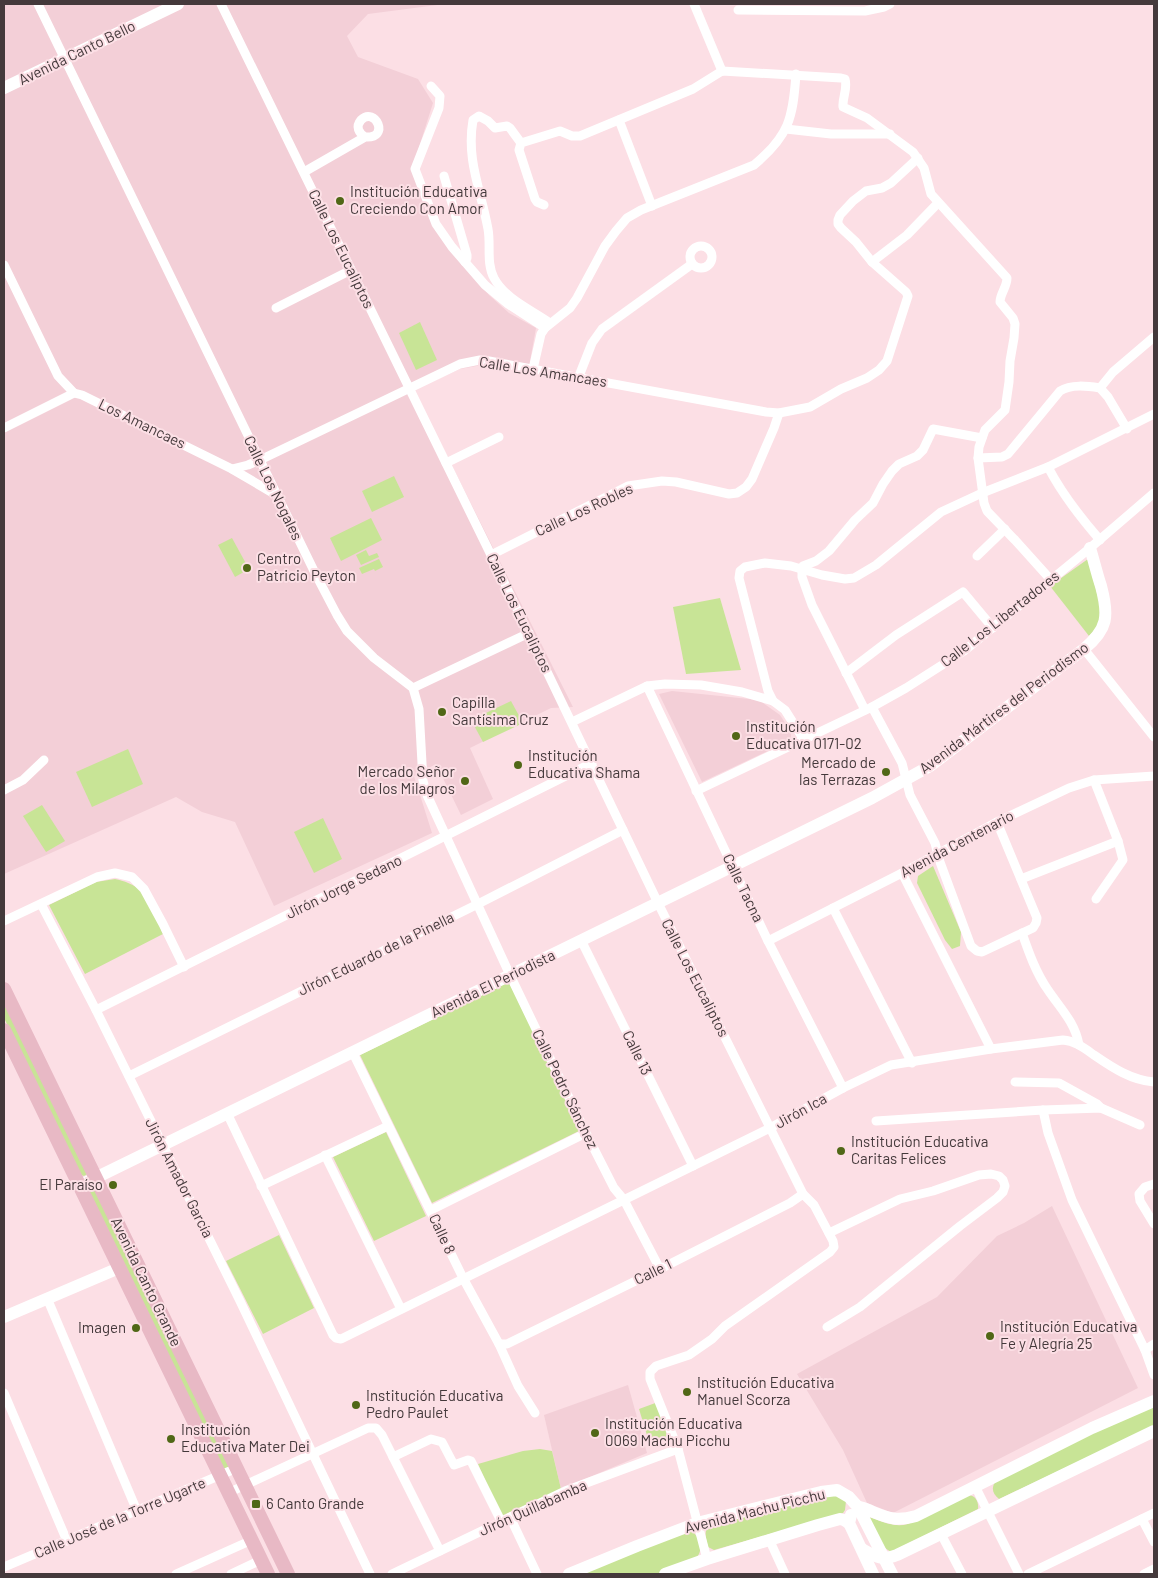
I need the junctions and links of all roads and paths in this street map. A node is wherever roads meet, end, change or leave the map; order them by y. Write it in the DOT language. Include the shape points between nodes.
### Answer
graph roads {
  1 [pos="38,4"];
  2 [pos="178,4"];
  3 [pos="221,4"];
  4 [pos="694,4"];
  5 [pos="890,4"];
  6 [pos="738,10"];
  7 [pos="65,58"];
  8 [pos="722,71"];
  9 [pos="796,74"];
  10 [pos="431,86"];
  11 [pos="4,88"];
  12 [pos="619,120"];
  13 [pos="786,129"];
  14 [pos="890,134"];
  15 [pos="365,137"];
  16 [pos="521,143"];
  17 [pos="918,158"];
  18 [pos="304,172"];
  19 [pos="444,176"];
  20 [pos="938,203"];
  21 [pos="544,205"];
  22 [pos="652,206"];
  23 [pos="465,262"];
  24 [pos="872,262"];
  25 [pos="692,264"];
  26 [pos="4,265"];
  27 [pos="351,270"];
  28 [pos="276,308"];
  29 [pos="547,325"];
  30 [pos="1154,337"];
  31 [pos="533,368"];
  32 [pos="579,376"];
  33 [pos="409,388"];
  34 [pos="1100,388"];
  35 [pos="74,394"];
  36 [pos="779,413"];
  37 [pos="1154,414"];
  38 [pos="4,428"];
  39 [pos="1127,429"];
  40 [pos="499,437"];
  41 [pos="982,438"];
  42 [pos="978,458"];
  43 [pos="260,460"];
  44 [pos="446,463"];
  45 [pos="1048,468"];
  46 [pos="232,469"];
  47 [pos="982,493"];
  48 [pos="1154,493"];
  49 [pos="278,496"];
  50 [pos="1004,530"];
  51 [pos="1095,544"];
  52 [pos="491,555"];
  53 [pos="976,556"];
  54 [pos="802,569"];
  55 [pos="1051,580"];
  56 [pos="993,628"];
  57 [pos="529,633"];
  58 [pos="1084,649"];
  59 [pos="846,673"];
  60 [pos="647,686"];
  61 [pos="413,688"];
  62 [pos="773,701"];
  63 [pos="868,708"];
  64 [pos="572,722"];
  65 [pos="1154,737"];
  66 [pos="804,740"];
  67 [pos="44,760"];
  68 [pos="592,763"];
  69 [pos="1154,776"];
  70 [pos="907,780"];
  71 [pos="1094,780"];
  72 [pos="4,790"];
  73 [pos="696,790"];
  74 [pos="998,822"];
  75 [pos="623,830"];
  76 [pos="446,837"];
  77 [pos="1118,841"];
  78 [pos="938,854"];
  79 [pos="732,866"];
  80 [pos="902,873"];
  81 [pos="1021,879"];
  82 [pos="1096,899"];
  83 [pos="658,903"];
  84 [pos="41,904"];
  85 [pos="478,904"];
  86 [pos="833,908"];
  87 [pos="4,921"];
  88 [pos="1022,933"];
  89 [pos="581,940"];
  90 [pos="768,941"];
  91 [pos="184,968"];
  92 [pos="510,975"];
  93 [pos="4,989"];
  94 [pos="96,1010"];
  95 [pos="4,1030"];
  96 [pos="1078,1044"];
  97 [pos="991,1049"];
  98 [pos="353,1053"];
  99 [pos="912,1063"];
  100 [pos="129,1076"];
  101 [pos="1015,1082"];
  102 [pos="1154,1082"];
  103 [pos="843,1088"];
  104 [pos="1101,1108"];
  105 [pos="1043,1110"];
  106 [pos="227,1113"];
  107 [pos="876,1120"];
  108 [pos="1140,1125"];
  109 [pos="388,1126"];
  110 [pos="770,1128"];
  111 [pos="586,1133"];
  112 [pos="162,1146"];
  113 [pos="326,1156"];
  114 [pos="693,1166"];
  115 [pos="96,1178"];
  116 [pos="1154,1184"];
  117 [pos="79,1186"];
  118 [pos="261,1186"];
  119 [pos="803,1194"];
  120 [pos="624,1200"];
  121 [pos="430,1210"];
  122 [pos="1154,1224"];
  123 [pos="829,1233"];
  124 [pos="119,1268"];
  125 [pos="660,1269"];
  126 [pos="463,1278"];
  127 [pos="47,1298"];
  128 [pos="401,1309"];
  129 [pos="4,1316"];
  130 [pos="827,1327"];
  131 [pos="499,1344"];
  132 [pos="1154,1344"];
  133 [pos="1144,1350"];
  134 [pos="1154,1375"];
  135 [pos="4,1393"];
  136 [pos="1154,1401"];
  137 [pos="534,1413"];
  138 [pos="1154,1431"];
  139 [pos="678,1449"];
  140 [pos="312,1454"];
  141 [pos="393,1457"];
  142 [pos="237,1468"];
  143 [pos="220,1475"];
  144 [pos="245,1485"];
  145 [pos="975,1486"];
  146 [pos="228,1493"];
  147 [pos="858,1507"];
  148 [pos="137,1511"];
  149 [pos="988,1511"];
  150 [pos="1154,1513"];
  151 [pos="506,1519"];
  152 [pos="1142,1519"];
  153 [pos="697,1523"];
  154 [pos="849,1523"];
  155 [pos="941,1534"];
  156 [pos="769,1539"];
  157 [pos="252,1540"];
  158 [pos="67,1541"];
  159 [pos="1154,1542"];
  160 [pos="862,1550"];
  161 [pos="440,1551"];
  162 [pos="707,1558"];
  163 [pos="884,1559"];
  164 [pos="261,1560"];
  165 [pos="4,1568"];
  166 [pos="695,1569"];
  167 [pos="1154,1569"];
  168 [pos="176,1574"];
  169 [pos="232,1574"];
  170 [pos="268,1574"];
  171 [pos="288,1574"];
  172 [pos="370,1574"];
  173 [pos="392,1574"];
  174 [pos="537,1574"];
  175 [pos="569,1574"];
  176 [pos="665,1574"];
  177 [pos="785,1574"];
  178 [pos="874,1574"];
  179 [pos="892,1574"];
  180 [pos="962,1574"];
  181 [pos="1019,1574"];
  182 [pos="1028,1574"];
  183 [pos="1144,1574"];
  1 -- 7 [label="street, Calle Los Nogales"];
  2 -- 7 [label="street, Avenida Canto Bello"];
  3 -- 18 [label="street, Calle Los Eucaliptos"];
  4 -- 8 [label="street"];
  5 -- 6 [label="street" via="865,11"];
  7 -- 11 [label="street, Avenida Canto Bello"];
  7 -- 43 [label="street, Calle Los Nogales"];
  8 -- 9 [label="street"];
  8 -- 12 [label="street" via="693,89"];
  9 -- 13 [label="street" via="794,105"];
  9 -- 14 [label="street" via="846,79 844,108 867,118"];
  10 -- 23 [label="street" via="440,96 440,108 416,169 436,224"];
  12 -- 16 [label="street" via="580,136 560,131"];
  12 -- 22 [label="street"];
  13 -- 14 [label="street" via="831,134"];
  13 -- 22 [label="street" via="769,152 754,164"];
  14 -- 17 [label="street"];
  15 -- 18 [label="street"];
  16 -- 21 [label="street" via="519,150 535,199"];
  16 -- 29 [label="street" via="507,126 495,128 480,116 473,120 471,159 488,230 494,277 512,298"];
  17 -- 20 [label="street" via="931,194"];
  17 -- 24 [label="street" via="891,183 866,191 840,215 838,224"];
  18 -- 27 [label="street, Calle Los Eucaliptos"];
  19 -- 23 [label="street" via="467,258"];
  20 -- 24 [label="street" via="906,235"];
  20 -- 41 [label="street" via="1008,278 1000,299 1014,324 1007,403"];
  22 -- 29 [label="street" via="628,218 616,231 570,308"];
  23 -- 29 [label="street" via="496,295"];
  24 -- 36 [label="street, Calle Los Amancaes" via="908,296 887,361 867,378 810,407"];
  25 -- 32 [label="street" via="602,329 592,343"];
  26 -- 35 [label="street" via="58,376"];
  27 -- 28 [label="street"];
  27 -- 33 [label="street, Calle Los Eucaliptos"];
  29 -- 31 [label="street" via="541,334"];
  30 -- 34 [label="street" via="1113,372"];
  31 -- 32 [label="street, Calle Los Amancaes"];
  31 -- 33 [label="street, Calle Los Amancaes" via="470,361"];
  32 -- 36 [label="street, Calle Los Amancaes"];
  33 -- 43 [label="street, Calle Los Amancaes"];
  33 -- 44 [label="street, Calle Los Eucaliptos"];
  34 -- 39 [label="street"];
  34 -- 42 [label="street" via="1065,388 1008,454"];
  35 -- 38 [label="street"];
  35 -- 46 [label="street, Los Amancaes" via="96,401"];
  36 -- 52 [label="street, Calle Los Robles" via="752,479 737,493 662,481 628,486"];
  37 -- 39 [label="street"];
  39 -- 45 [label="street"];
  40 -- 44 [label="street"];
  41 -- 42 [label="street"];
  41 -- 54 [label="street" via="933,429 923,450 899,464 882,484 872,503 829,550"];
  42 -- 47 [label="street"];
  43 -- 46 [label="street, Calle Los Amancaes"];
  43 -- 49 [label="street, Calle Los Nogales"];
  44 -- 52 [label="street, Calle Los Eucaliptos"];
  45 -- 47 [label="street"];
  45 -- 51 [label="street"];
  46 -- 49 [label="street, Los Amancaes"];
  47 -- 50 [label="street" via="987,511"];
  47 -- 54 [label="street" via="941,512 876,565 854,578 838,578"];
  48 -- 51 [label="street, Calle Los Libertadores"];
  49 -- 61 [label="street, Calle Los Nogales" via="318,580 347,631 374,658"];
  50 -- 53 [label="street"];
  50 -- 55 [label="street"];
  51 -- 55 [label="street, Calle Los Libertadores"];
  51 -- 58 [label="street, Avenida Mártires del Periodismo" via="1107,616 1104,627"];
  52 -- 57 [label="street, Calle Los Eucaliptos"];
  54 -- 59 [label="street" via="812,605"];
  54 -- 62 [label="street" via="765,563 745,567 740,572 765,681"];
  55 -- 56 [label="street, Calle Los Libertadores"];
  56 -- 59 [label="street" via="963,592 896,635"];
  56 -- 63 [label="street, Calle Los Libertadores" via="964,651"];
  57 -- 61 [label="street"];
  57 -- 64 [label="street, Calle Los Eucaliptos"];
  58 -- 65 [label="street"];
  58 -- 70 [label="street, Avenida Mártires del Periodismo"];
  59 -- 63 [label="street"];
  60 -- 62 [label="street" via="701,685"];
  60 -- 64 [label="street"];
  60 -- 73 [label="street, Calle Tacna"];
  61 -- 76 [label="street" via="419,709 423,781"];
  62 -- 66 [label="street" via="785,710"];
  63 -- 66 [label="street, Calle Los Libertadores"];
  63 -- 70 [label="street" via="902,763"];
  64 -- 68 [label="street, Calle Los Eucaliptos"];
  66 -- 73 [label="street, Calle Los Libertadores"];
  67 -- 72 [label="street" via="23,780"];
  68 -- 75 [label="street, Calle Los Eucaliptos"];
  68 -- 76 [label="street, Jirón Jorge Sedano"];
  69 -- 71 [label="street, Avenida Centenario"];
  70 -- 78 [label="street" via="910,794"];
  70 -- 79 [label="street, Avenida El Periodista"];
  71 -- 74 [label="street, Avenida Centenario"];
  71 -- 77 [label="street"];
  73 -- 79 [label="street, Calle Tacna"];
  74 -- 78 [label="street, Avenida Centenario"];
  74 -- 81 [label="street"];
  75 -- 83 [label="street, Calle Los Eucaliptos"];
  75 -- 85 [label="street, Jirón Eduardo de la Pinella"];
  76 -- 85 [label="street"];
  76 -- 91 [label="street, Jirón Jorge Sedano"];
  77 -- 81 [label="street"];
  77 -- 82 [label="street" via="1122,863"];
  78 -- 80 [label="street, Avenida Centenario"];
  78 -- 88 [label="street" via="972,946 977,951 982,952"];
  79 -- 83 [label="street, Avenida El Periodista"];
  79 -- 90 [label="street, Calle Tacna"];
  80 -- 86 [label="street, Avenida Centenario"];
  80 -- 97 [label="street"];
  81 -- 88 [label="street" via="1036,918 1033,928"];
  83 -- 89 [label="street, Avenida El Periodista"];
  83 -- 110 [label="street, Calle Los Eucaliptos"];
  84 -- 87 [label="street"];
  84 -- 91 [label="street" via="97,877 115,873 132,877 144,889"];
  84 -- 94 [label="street, Jirón Amador García"];
  85 -- 92 [label="street, Calle Pedro Sánchez"];
  85 -- 100 [label="street, Jirón Eduardo de la Pinella"];
  86 -- 90 [label="street, Avenida Centenario"];
  86 -- 99 [label="street"];
  88 -- 96 [label="street" via="1036,970 1072,1024"];
  89 -- 92 [label="street, Avenida El Periodista"];
  89 -- 114 [label="street, Calle 13"];
  90 -- 103 [label="street, Calle Tacna"];
  91 -- 94 [label="street, Jirón Jorge Sedano"];
  92 -- 98 [label="street, Avenida El Periodista"];
  92 -- 111 [label="street, Calle Pedro Sánchez"];
  93 -- 115 [label="main road, Avenida Canto Grande"];
  94 -- 100 [label="street, Jirón Amador García"];
  95 -- 117 [label="main road, Avenida Canto Grande"];
  96 -- 97 [label="street, Jirón Ica" via="1063,1040"];
  96 -- 102 [label="street, Jirón Ica" via="1133,1078"];
  97 -- 99 [label="street, Jirón Ica"];
  98 -- 106 [label="street, Avenida El Periodista"];
  98 -- 109 [label="street, Calle 8"];
  99 -- 103 [label="street, Jirón Ica" via="891,1065"];
  100 -- 112 [label="street, Jirón Amador García"];
  101 -- 104 [label="street" via="1059,1083"];
  103 -- 110 [label="street, Jirón Ica"];
  104 -- 105 [label="street"];
  104 -- 108 [label="street"];
  105 -- 107 [label="street"];
  105 -- 133 [label="street" via="1072,1200"];
  106 -- 112 [label="street, Avenida El Periodista"];
  106 -- 118 [label="street"];
  109 -- 113 [label="street"];
  109 -- 121 [label="street, Calle 8"];
  110 -- 114 [label="street, Jirón Ica"];
  110 -- 119 [label="street, Calle Los Eucaliptos"];
  111 -- 120 [label="street, Calle Pedro Sánchez" via="614,1188"];
  111 -- 121 [label="street"];
  112 -- 115 [label="street, Avenida El Periodista"];
  112 -- 140 [label="street, Jirón Amador García"];
  113 -- 118 [label="street"];
  113 -- 128 [label="street"];
  114 -- 120 [label="street, Jirón Ica"];
  115 -- 117 [label="street, Avenida El Periodista"];
  115 -- 142 [label="main road, Avenida Canto Grande"];
  116 -- 122 [label="street" via="1139,1194"];
  117 -- 124 [label="main road, Avenida Canto Grande"];
  118 -- 128 [label="street, Jirón Ica" via="336,1338 341,1339"];
  119 -- 123 [label="street, Calle Los Eucaliptos" via="814,1205"];
  119 -- 125 [label="street, Calle 1"];
  120 -- 125 [label="street, Calle Pedro Sánchez"];
  120 -- 126 [label="street, Jirón Ica"];
  121 -- 126 [label="street, Calle 8"];
  123 -- 130 [label="street" via="900,1199 980,1176 999,1176 1005,1186 997,1198 881,1290"];
  123 -- 139 [label="street, Calle Los Eucaliptos" via="834,1247 830,1252 689,1355 656,1366 650,1372 650,1380"];
  124 -- 127 [label="street"];
  124 -- 143 [label="main road, Avenida Canto Grande"];
  125 -- 131 [label="street, Calle 1" via="507,1344"];
  126 -- 128 [label="street, Jirón Ica"];
  126 -- 131 [label="street, Calle 8"];
  127 -- 129 [label="street"];
  127 -- 148 [label="street"];
  131 -- 137 [label="street, Calle 8"];
  132 -- 133 [label="street"];
  133 -- 134 [label="street"];
  135 -- 158 [label="street"];
  136 -- 145 [label="street, Avenida Machu Picchu"];
  138 -- 149 [label="street"];
  139 -- 151 [label="street, Jirón Quillabamba" via="565,1491"];
  139 -- 153 [label="street"];
  140 -- 141 [label="street" via="368,1428 376,1428"];
  140 -- 144 [label="street"];
  140 -- 172 [label="street, Jirón Amador García"];
  141 -- 151 [label="street" via="431,1439 442,1442 454,1465 471,1461"];
  141 -- 161 [label="street"];
  142 -- 143 [label="street, Calle José de la Torre Ugarte"];
  142 -- 144 [label="main road, Avenida Canto Grande"];
  143 -- 146 [label="main road, Avenida Canto Grande"];
  143 -- 148 [label="street, Calle José de la Torre Ugarte"];
  144 -- 146 [label="street"];
  144 -- 171 [label="main road, Avenida Canto Grande"];
  145 -- 147 [label="street, Avenida Machu Picchu" via="903,1520"];
  145 -- 149 [label="street"];
  146 -- 157 [label="main road, Avenida Canto Grande"];
  147 -- 153 [label="street, Avenida Machu Picchu" via="837,1490"];
  147 -- 154 [label="street"];
  147 -- 163 [label="street"];
  148 -- 158 [label="street, Calle José de la Torre Ugarte"];
  149 -- 155 [label="street"];
  149 -- 181 [label="street"];
  150 -- 152 [label="street"];
  151 -- 161 [label="street, Jirón Quillabamba"];
  151 -- 174 [label="street"];
  152 -- 159 [label="street"];
  152 -- 182 [label="street"];
  153 -- 162 [label="street"];
  153 -- 175 [label="street, Avenida Machu Picchu"];
  154 -- 156 [label="street, Avenida Machu Picchu" via="840,1519"];
  154 -- 160 [label="street"];
  155 -- 163 [label="street"];
  155 -- 180 [label="street"];
  156 -- 162 [label="street, Avenida Machu Picchu"];
  156 -- 177 [label="street"];
  157 -- 164 [label="main road, Avenida Canto Grande"];
  157 -- 168 [label="street"];
  158 -- 165 [label="street, Calle José de la Torre Ugarte"];
  160 -- 163 [label="street"];
  160 -- 178 [label="street"];
  161 -- 173 [label="street, Jirón Quillabamba"];
  162 -- 166 [label="street, Avenida Machu Picchu"];
  163 -- 179 [label="street"];
  164 -- 169 [label="street"];
  164 -- 170 [label="main road, Avenida Canto Grande"];
  166 -- 176 [label="street, Avenida Machu Picchu"];
  167 -- 183 [label="street"];
}
